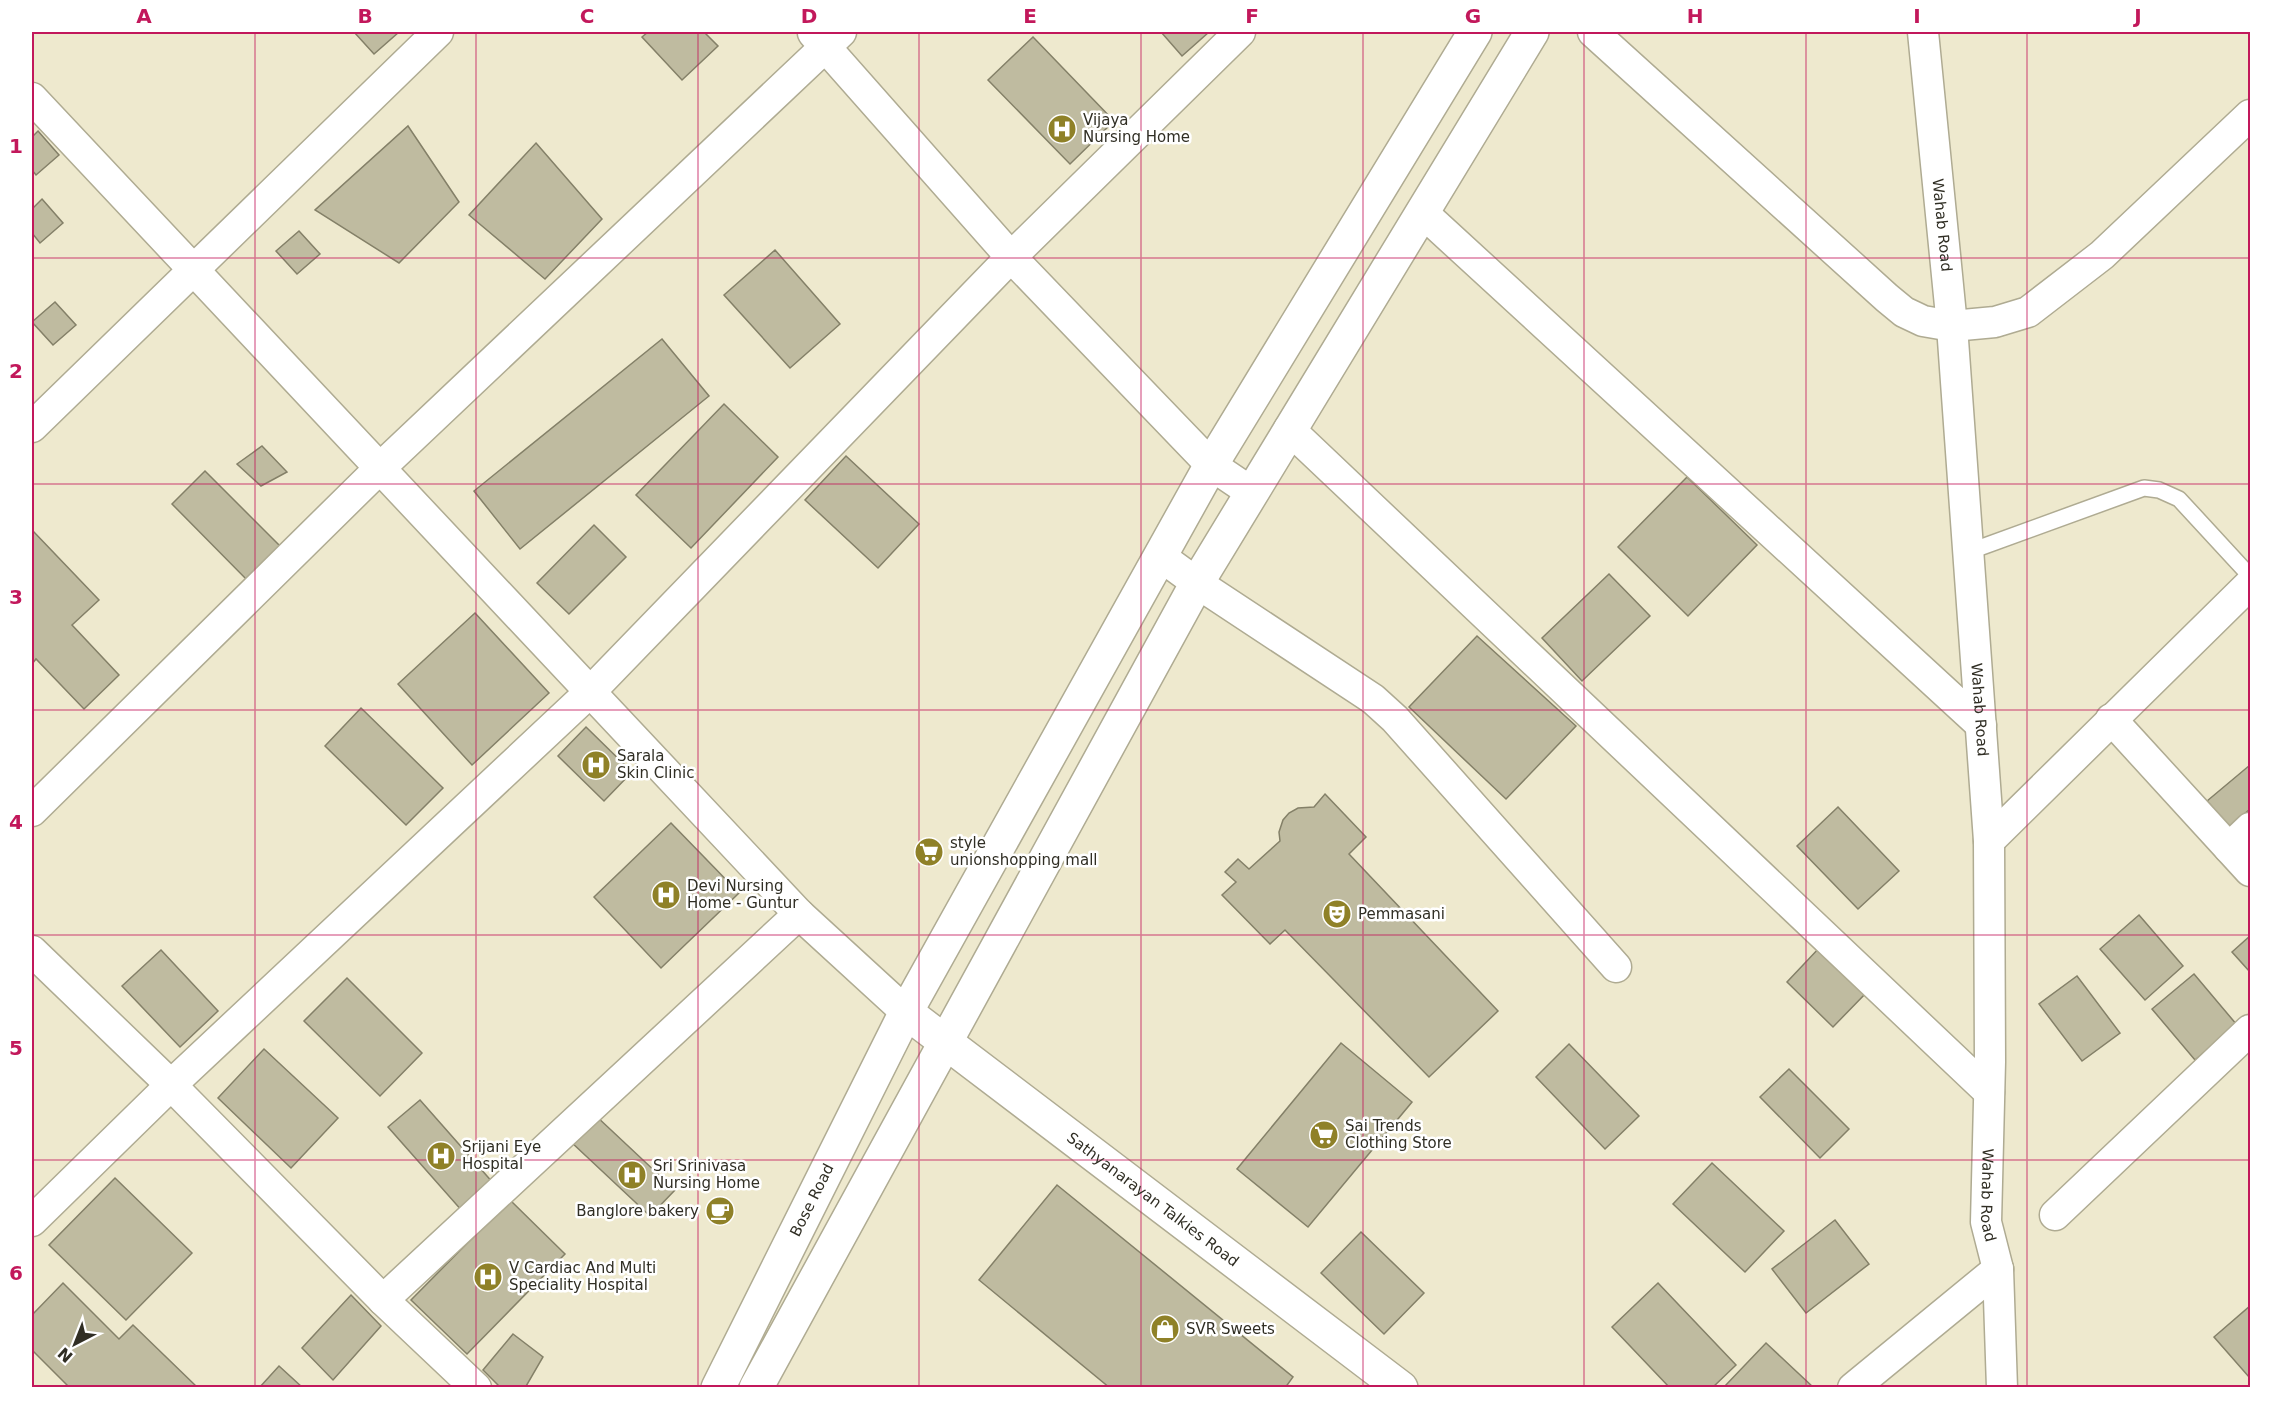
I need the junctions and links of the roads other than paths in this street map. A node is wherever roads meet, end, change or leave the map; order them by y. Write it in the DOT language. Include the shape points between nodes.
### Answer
graph roads {
  1 [pos="438,32"];
  2 [pos="1240,32"];
  3 [pos="1475,32"];
  4 [pos="1532,32"];
  5 [pos="1593,32"];
  6 [pos="1923,32"];
  7 [pos="825,37"];
  8 [pos="32,98"];
  9 [pos="2250,115"];
  10 [pos="1422,212"];
  11 [pos="1011,256"];
  12 [pos="193,269"];
  13 [pos="1952,326"];
  14 [pos="32,427"];
  15 [pos="1289,429"];
  16 [pos="1211,465"];
  17 [pos="380,468"];
  18 [pos="1251,492"];
  19 [pos="1968,552"];
  20 [pos="1160,556"];
  21 [pos="2250,576"];
  22 [pos="1197,583"];
  23 [pos="2250,584"];
  24 [pos="590,692"];
  25 [pos="2112,719"];
  26 [pos="1981,725"];
  27 [pos="32,811"];
  28 [pos="2240,838"];
  29 [pos="1989,841"];
  30 [pos="2250,871"];
  31 [pos="799,914"];
  32 [pos="32,951"];
  33 [pos="1616,967"];
  34 [pos="906,1012"];
  35 [pos="2250,1030"];
  36 [pos="945,1042"];
  37 [pos="171,1085"];
  38 [pos="1989,1092"];
  39 [pos="2055,1215"];
  40 [pos="32,1221"];
  41 [pos="1998,1269"];
  42 [pos="383,1300"];
  43 [pos="476,1388"];
  44 [pos="718,1388"];
  45 [pos="756,1388"];
  46 [pos="1401,1388"];
  47 [pos="1853,1388"];
  48 [pos="2002,1388"];
  1 -- 12 [label="street"];
  2 -- 11 [label="street"];
  3 -- 16 [label="main road, Bose Road"];
  4 -- 10 [label="main road"];
  5 -- 13 [label="street" via="1904,312 1923,321"];
  6 -- 13 [label="street, Wahab Road"];
  7 -- 11 [label="street"];
  7 -- 17 [label="street"];
  8 -- 12 [label="street"];
  9 -- 13 [label="street" via="2102,255 2028,312 1995,322"];
  10 -- 15 [label="main road"];
  10 -- 26 [label="street"];
  11 -- 16 [label="street"];
  11 -- 24 [label="street"];
  12 -- 14 [label="street"];
  12 -- 17 [label="street"];
  13 -- 19 [label="street, Wahab Road"];
  15 -- 18 [label="main road"];
  15 -- 38 [label="street"];
  16 -- 18 [label="street"];
  16 -- 20 [label="main road, Bose Road"];
  17 -- 24 [label="street"];
  17 -- 27 [label="street"];
  18 -- 22 [label="main road"];
  19 -- 21 [label="lane" via="2144,488 2179,499"];
  19 -- 26 [label="street, Wahab Road"];
  20 -- 22 [label="street"];
  20 -- 34 [label="main road, Bose Road"];
  22 -- 33 [label="street" via="1373,699 1395,719"];
  22 -- 36 [label="main road"];
  23 -- 25 [label="street"];
  24 -- 31 [label="street"];
  24 -- 37 [label="street"];
  25 -- 28 [label="street"];
  25 -- 29 [label="street"];
  26 -- 29 [label="street, Wahab Road"];
  28 -- 30 [label="street"];
  29 -- 38 [label="street, Wahab Road"];
  31 -- 34 [label="street"];
  31 -- 42 [label="street"];
  32 -- 37 [label="street"];
  34 -- 36 [label="main road, Sathyanarayan Talkies Road"];
  34 -- 44 [label="main road, Bose Road"];
  35 -- 39 [label="street"];
  36 -- 45 [label="main road"];
  36 -- 46 [label="main road, Sathyanarayan Talkies Road"];
  37 -- 40 [label="street"];
  37 -- 42 [label="street"];
  38 -- 41 [label="street, Wahab Road" via="1986,1222"];
  41 -- 47 [label="street"];
  41 -- 48 [label="street, Wahab Road"];
  42 -- 43 [label="street"];
}
